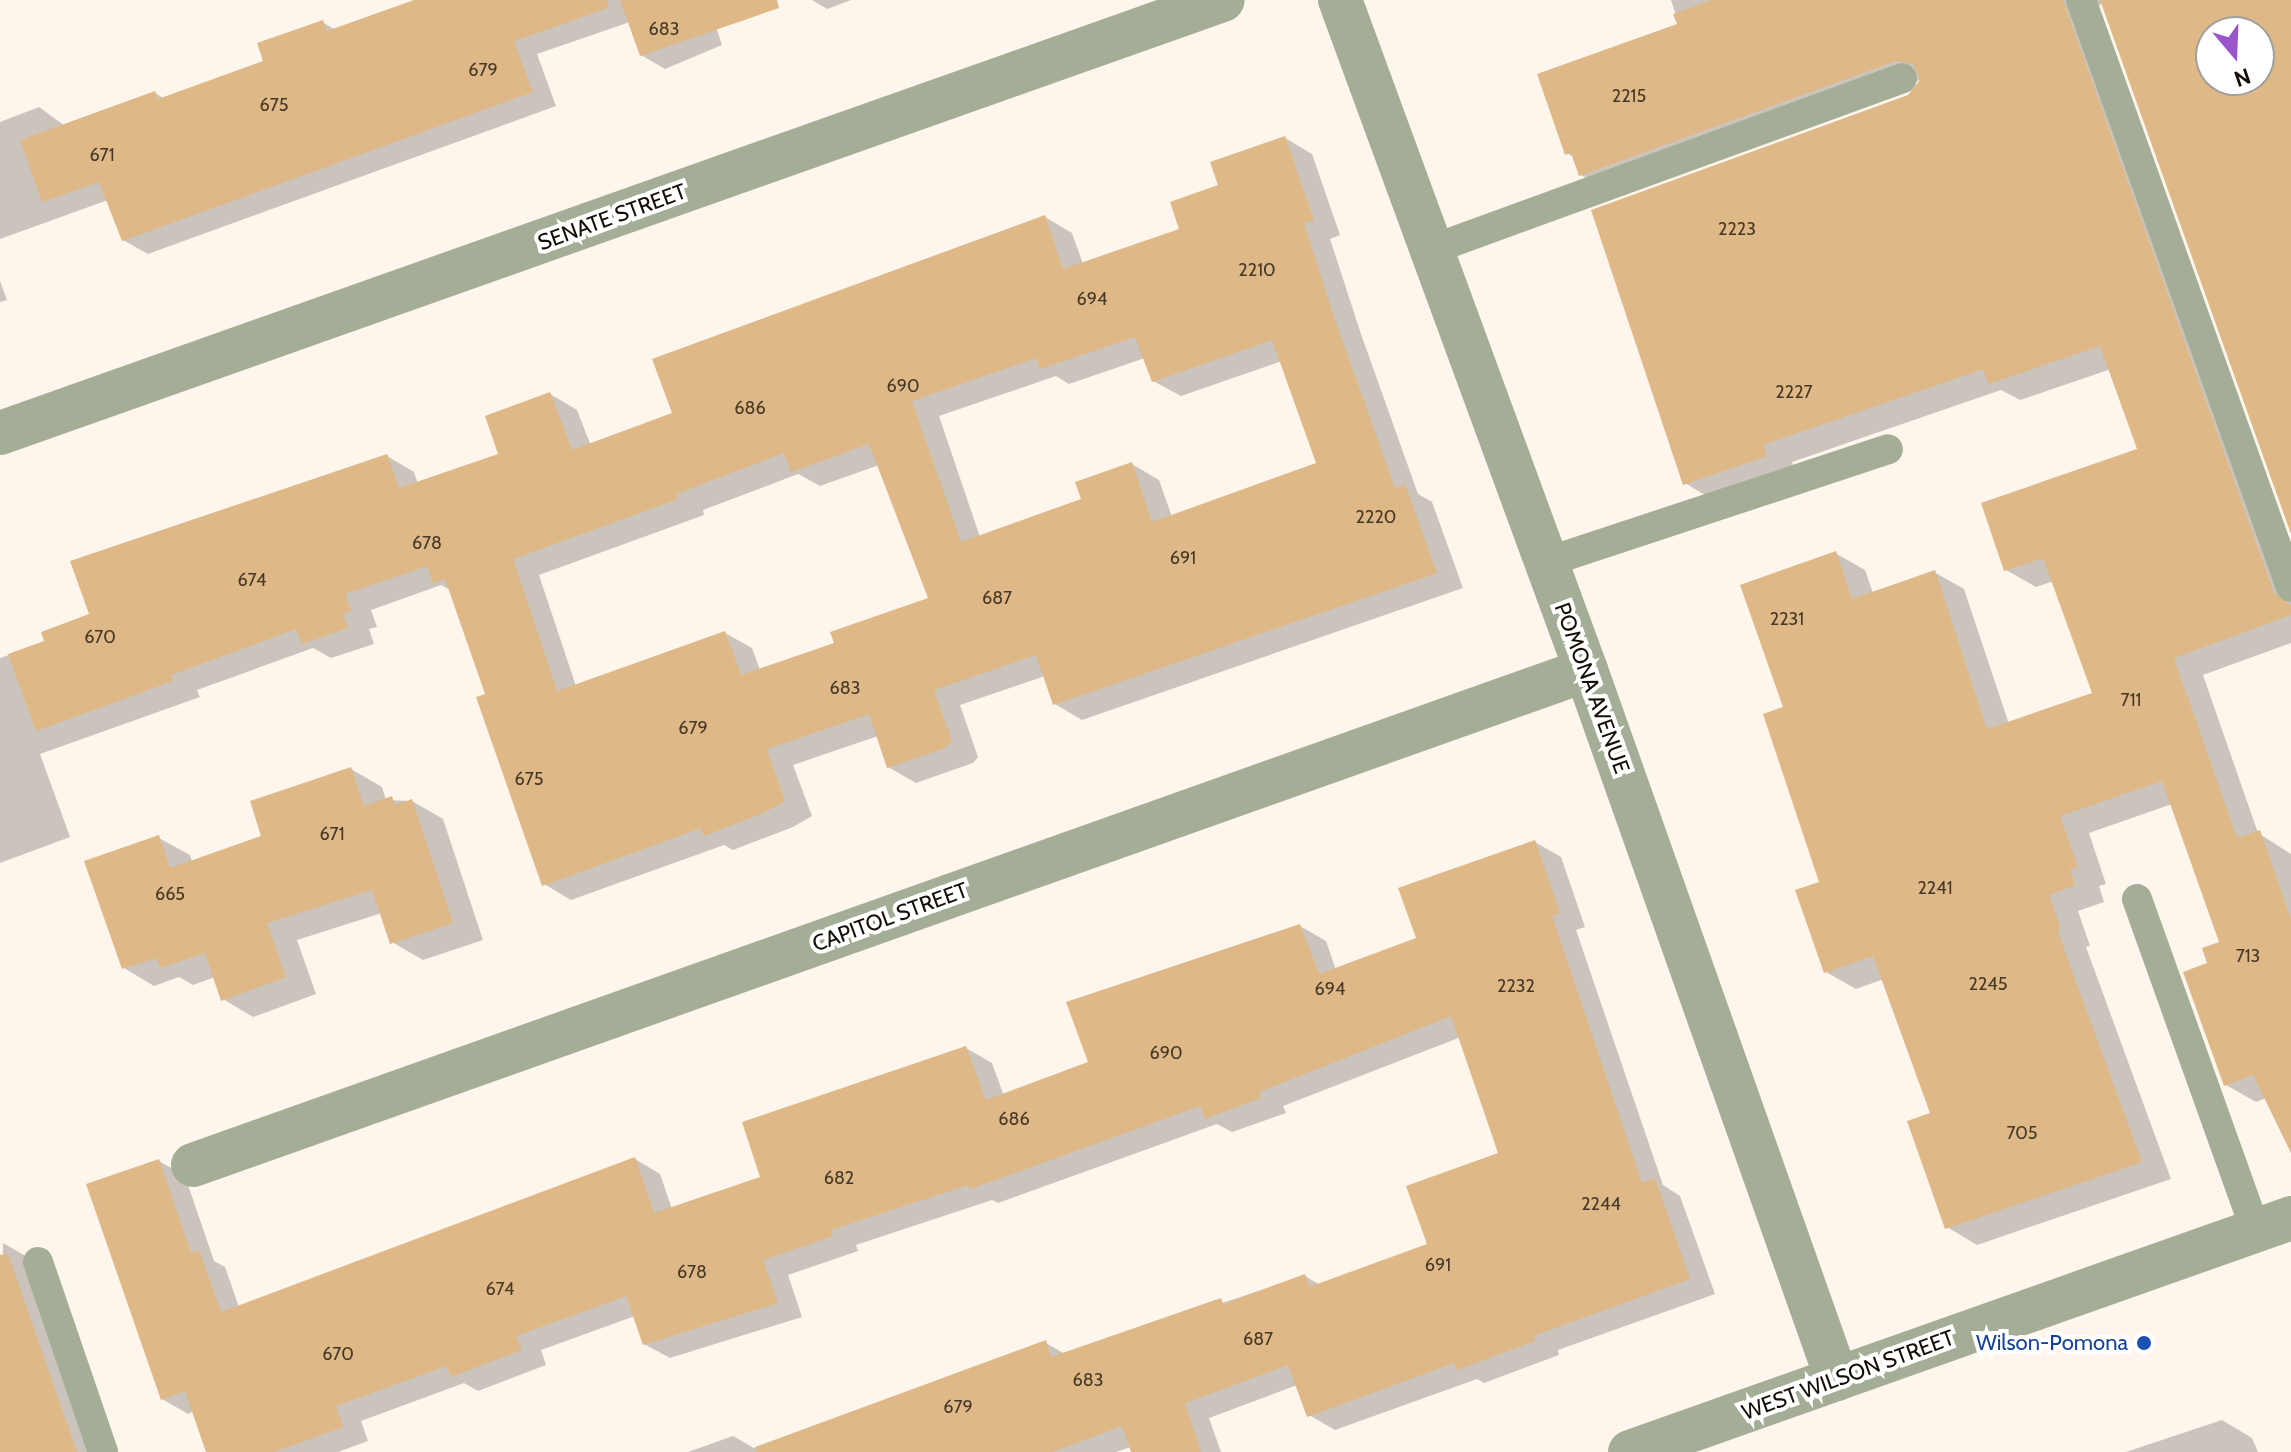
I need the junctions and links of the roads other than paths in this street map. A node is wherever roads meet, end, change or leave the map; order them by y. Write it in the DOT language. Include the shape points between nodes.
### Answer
graph roads {
  1 [pos="1223,0"];
  2 [pos="1340,0"];
  3 [pos="2081,0"];
  4 [pos="1902,78"];
  5 [pos="1433,249"];
  6 [pos="0,433"];
  7 [pos="1888,449"];
  8 [pos="1547,562"];
  9 [pos="2291,587"];
  10 [pos="1586,670"];
  11 [pos="2137,899"];
  12 [pos="193,1165"];
  13 [pos="2273,1224"];
  14 [pos="38,1262"];
  15 [pos="1837,1379"];
  16 [pos="103,1452"];
  17 [pos="1630,1452"];
  1 -- 6 [label="street, SENATE STREET"];
  2 -- 5 [label="street, POMONA AVENUE"];
  3 -- 9 [label="lane"];
  4 -- 5 [label="lane"];
  5 -- 8 [label="street, POMONA AVENUE"];
  7 -- 8 [label="lane"];
  8 -- 10 [label="street, POMONA AVENUE"];
  10 -- 12 [label="street, CAPITOL STREET"];
  10 -- 15 [label="street, POMONA AVENUE"];
  11 -- 13 [label="lane"];
  13 -- 15 [label="street, WEST WILSON STREET"];
  14 -- 16 [label="lane"];
  15 -- 17 [label="street, WEST WILSON STREET"];
}
